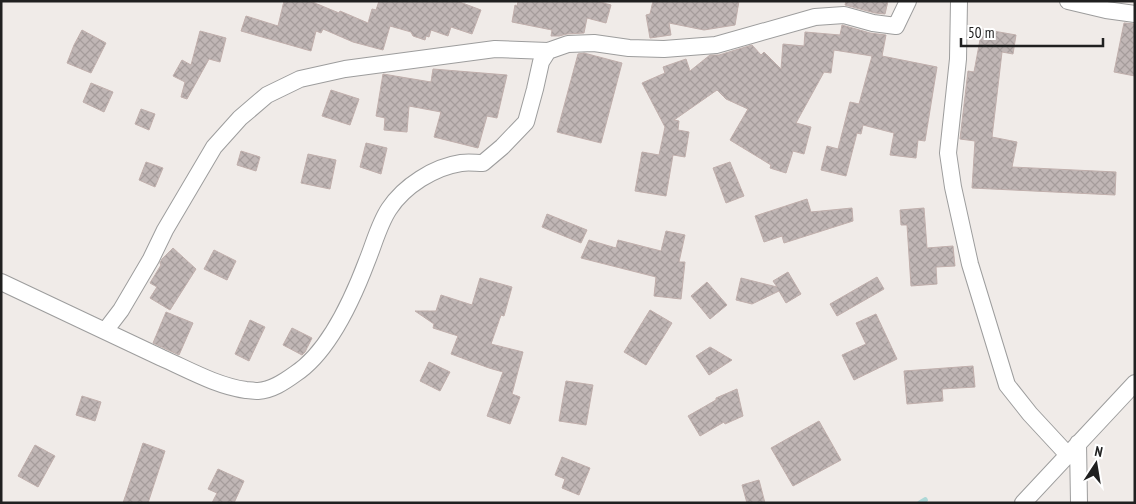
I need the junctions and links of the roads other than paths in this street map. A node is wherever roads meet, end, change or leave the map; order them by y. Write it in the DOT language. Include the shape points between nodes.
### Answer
graph roads {
  1 [pos="908,1"];
  2 [pos="959,1"];
  3 [pos="1068,1"];
  4 [pos="1135,14"];
  5 [pos="548,51"];
  6 [pos="1,282"];
  7 [pos="105,332"];
  8 [pos="1135,383"];
  9 [pos="1073,449"];
  10 [pos="1022,503"];
  11 [pos="1079,503"];
  1 -- 5 [label="street" via="896,26 844,15 815,17 716,45 664,49 594,43 568,44"];
  2 -- 9 [label="street" via="958,59 948,153 970,264 1007,385 1030,414"];
  3 -- 4 [label="street"];
  5 -- 7 [label="street" via="495,49 345,69 300,79 267,95 214,147 121,310"];
  5 -- 7 [label="street" via="541,62 526,122 484,163 461,163 437,170 401,194 389,210 344,312 324,347 305,368 280,385 258,391 233,388"];
  6 -- 7 [label="street"];
  8 -- 9 [label="street"];
  9 -- 10 [label="street"];
  9 -- 11 [label="street"];
}
